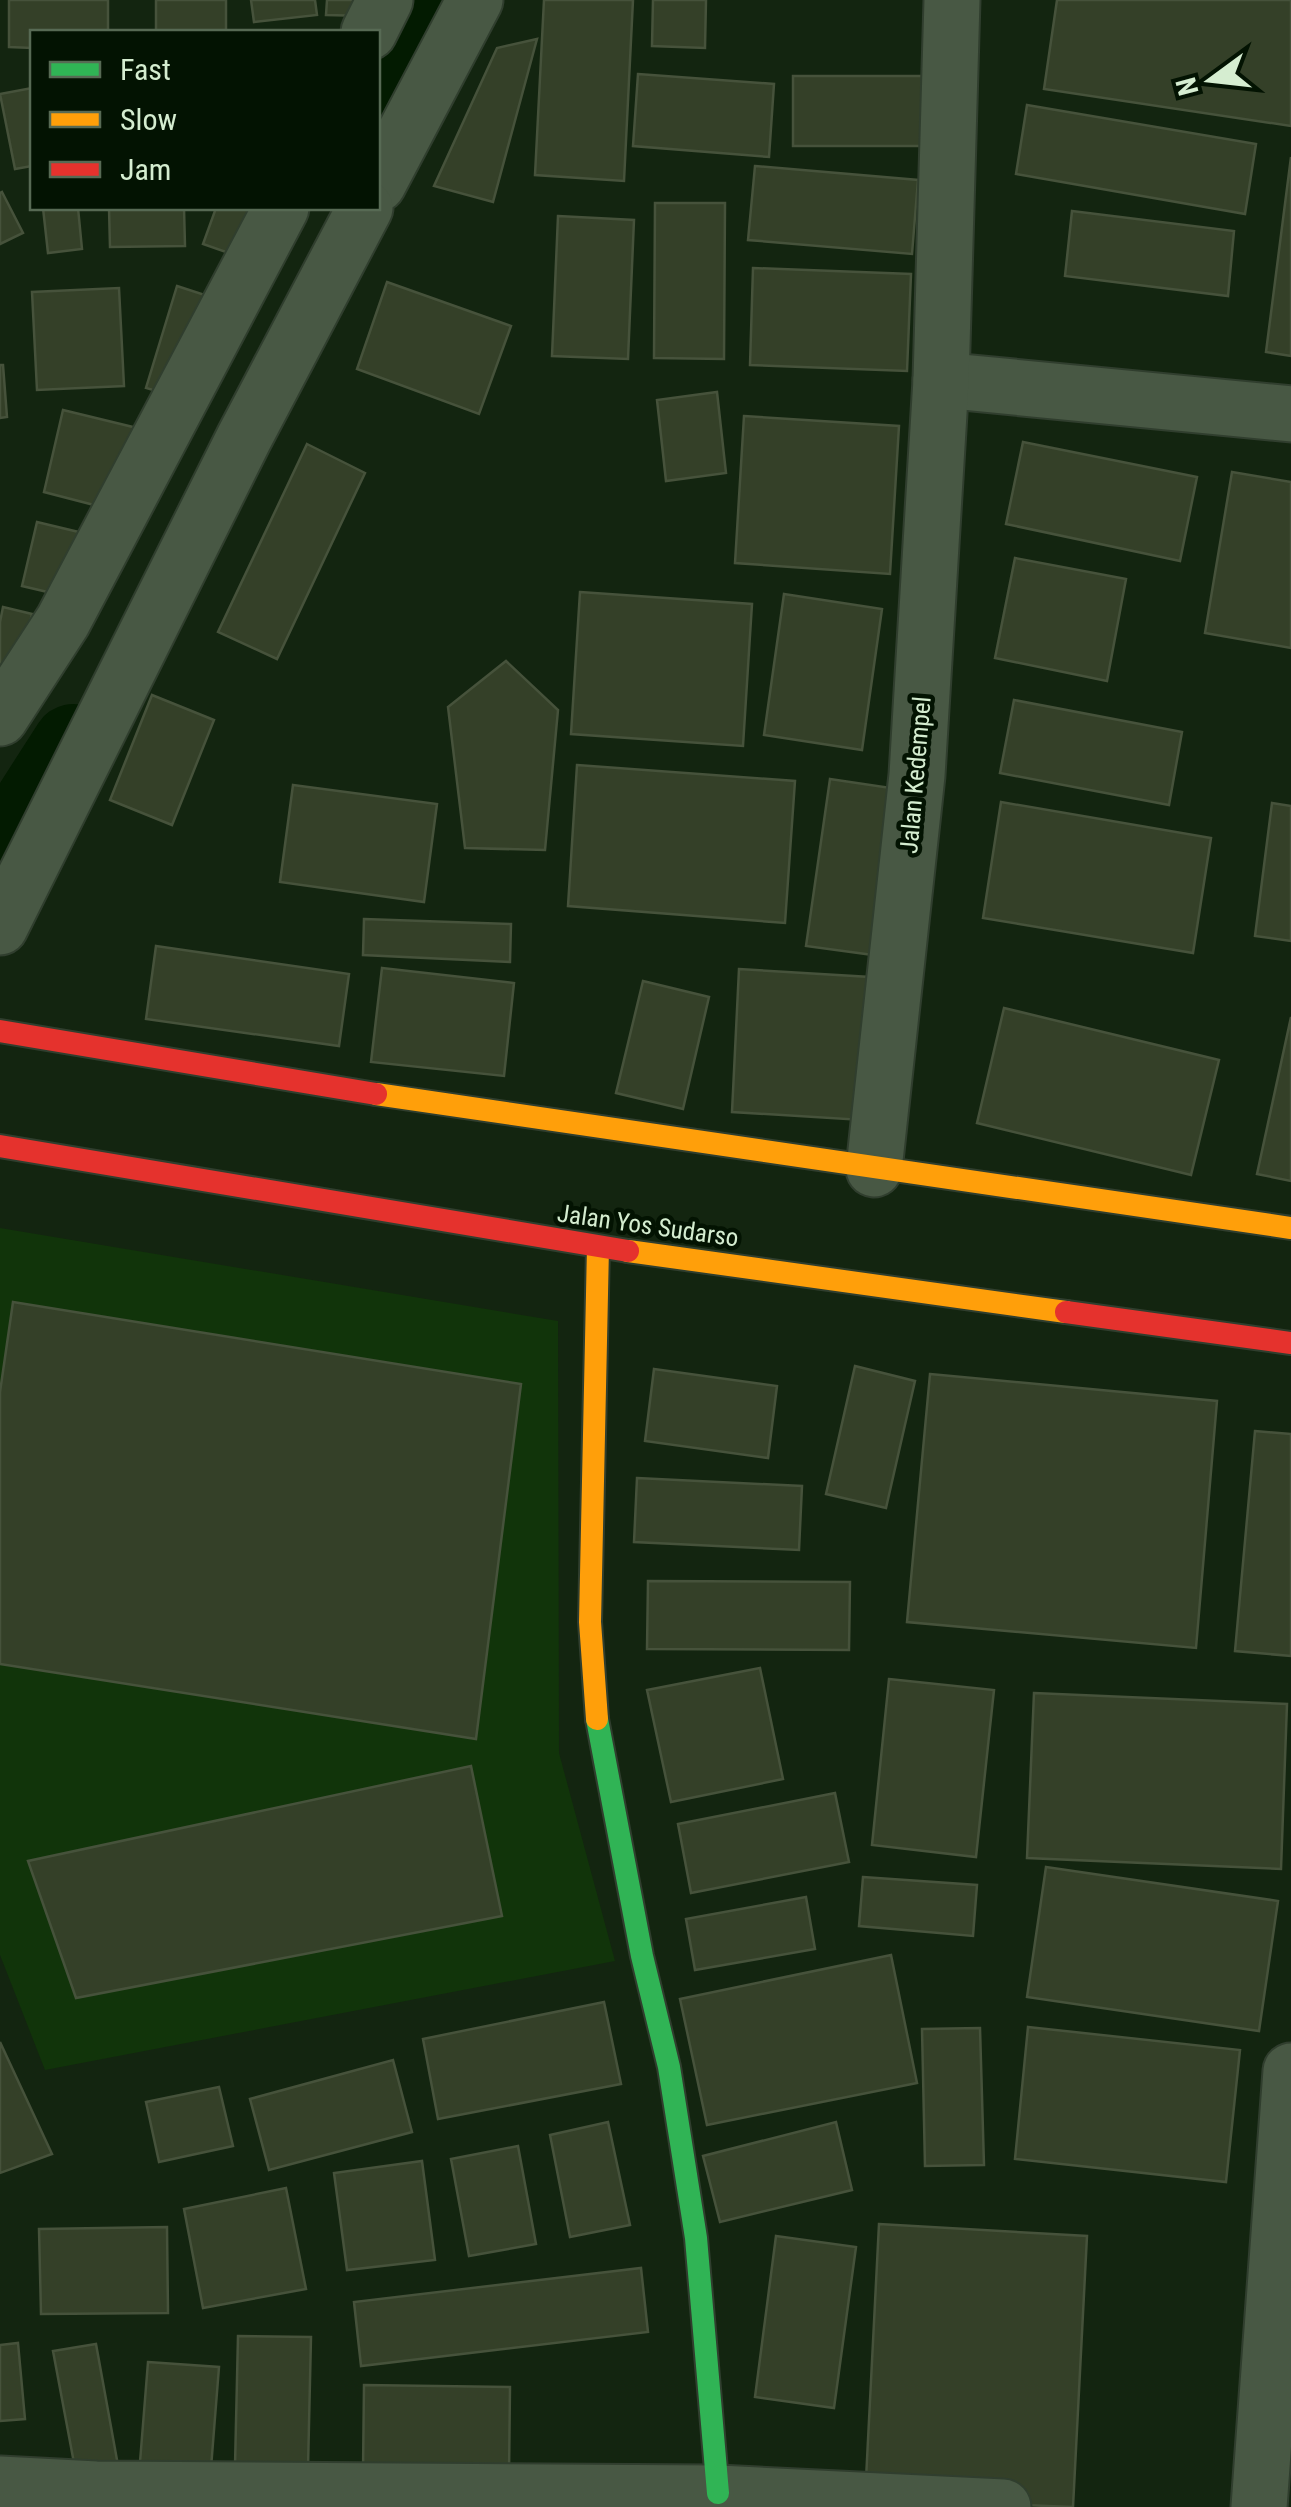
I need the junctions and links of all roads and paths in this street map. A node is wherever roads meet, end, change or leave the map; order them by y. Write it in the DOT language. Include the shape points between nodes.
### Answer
graph roads {
  1 [pos="385,0"];
  2 [pos="475,0"];
  3 [pos="952,0"];
  4 [pos="370,30"];
  5 [pos="380,180"];
  6 [pos="280,210"];
  7 [pos="364,210"];
  8 [pos="941,380"];
  9 [pos="1291,414"];
  10 [pos="0,718"];
  11 [pos="0,927"];
  12 [pos="0,1032"];
  13 [pos="0,1146"];
  14 [pos="874,1169"];
  15 [pos="1291,1228"];
  16 [pos="598,1247"];
  17 [pos="1291,1343"];
  18 [pos="1291,2072"];
  19 [pos="0,2484"];
  20 [pos="689,2497"];
  21 [pos="92,2498"];
  22 [pos="1002,2507"];
  23 [pos="1259,2507"];
  1 -- 4 [label="street"];
  2 -- 5 [label="street"];
  3 -- 8 [label="street, Jalan Kedempel"];
  6 -- 10 [label="street" via="64,621"];
  7 -- 11 [label="street"];
  8 -- 9 [label="street"];
  8 -- 14 [label="street, Jalan Kedempel" via="917,775"];
  12 -- 14 [label="main road"];
  13 -- 16 [label="main road, Jalan Yos Sudarso"];
  14 -- 15 [label="main road"];
  16 -- 17 [label="main road, Jalan Yos Sudarso"];
  16 -- 20 [label="main road" via="590,1622 598,1733 669,2067 696,2238"];
  18 -- 23 [label="street"];
  19 -- 21 [label="street"];
  20 -- 21 [label="street"];
  20 -- 22 [label="street"];
}
